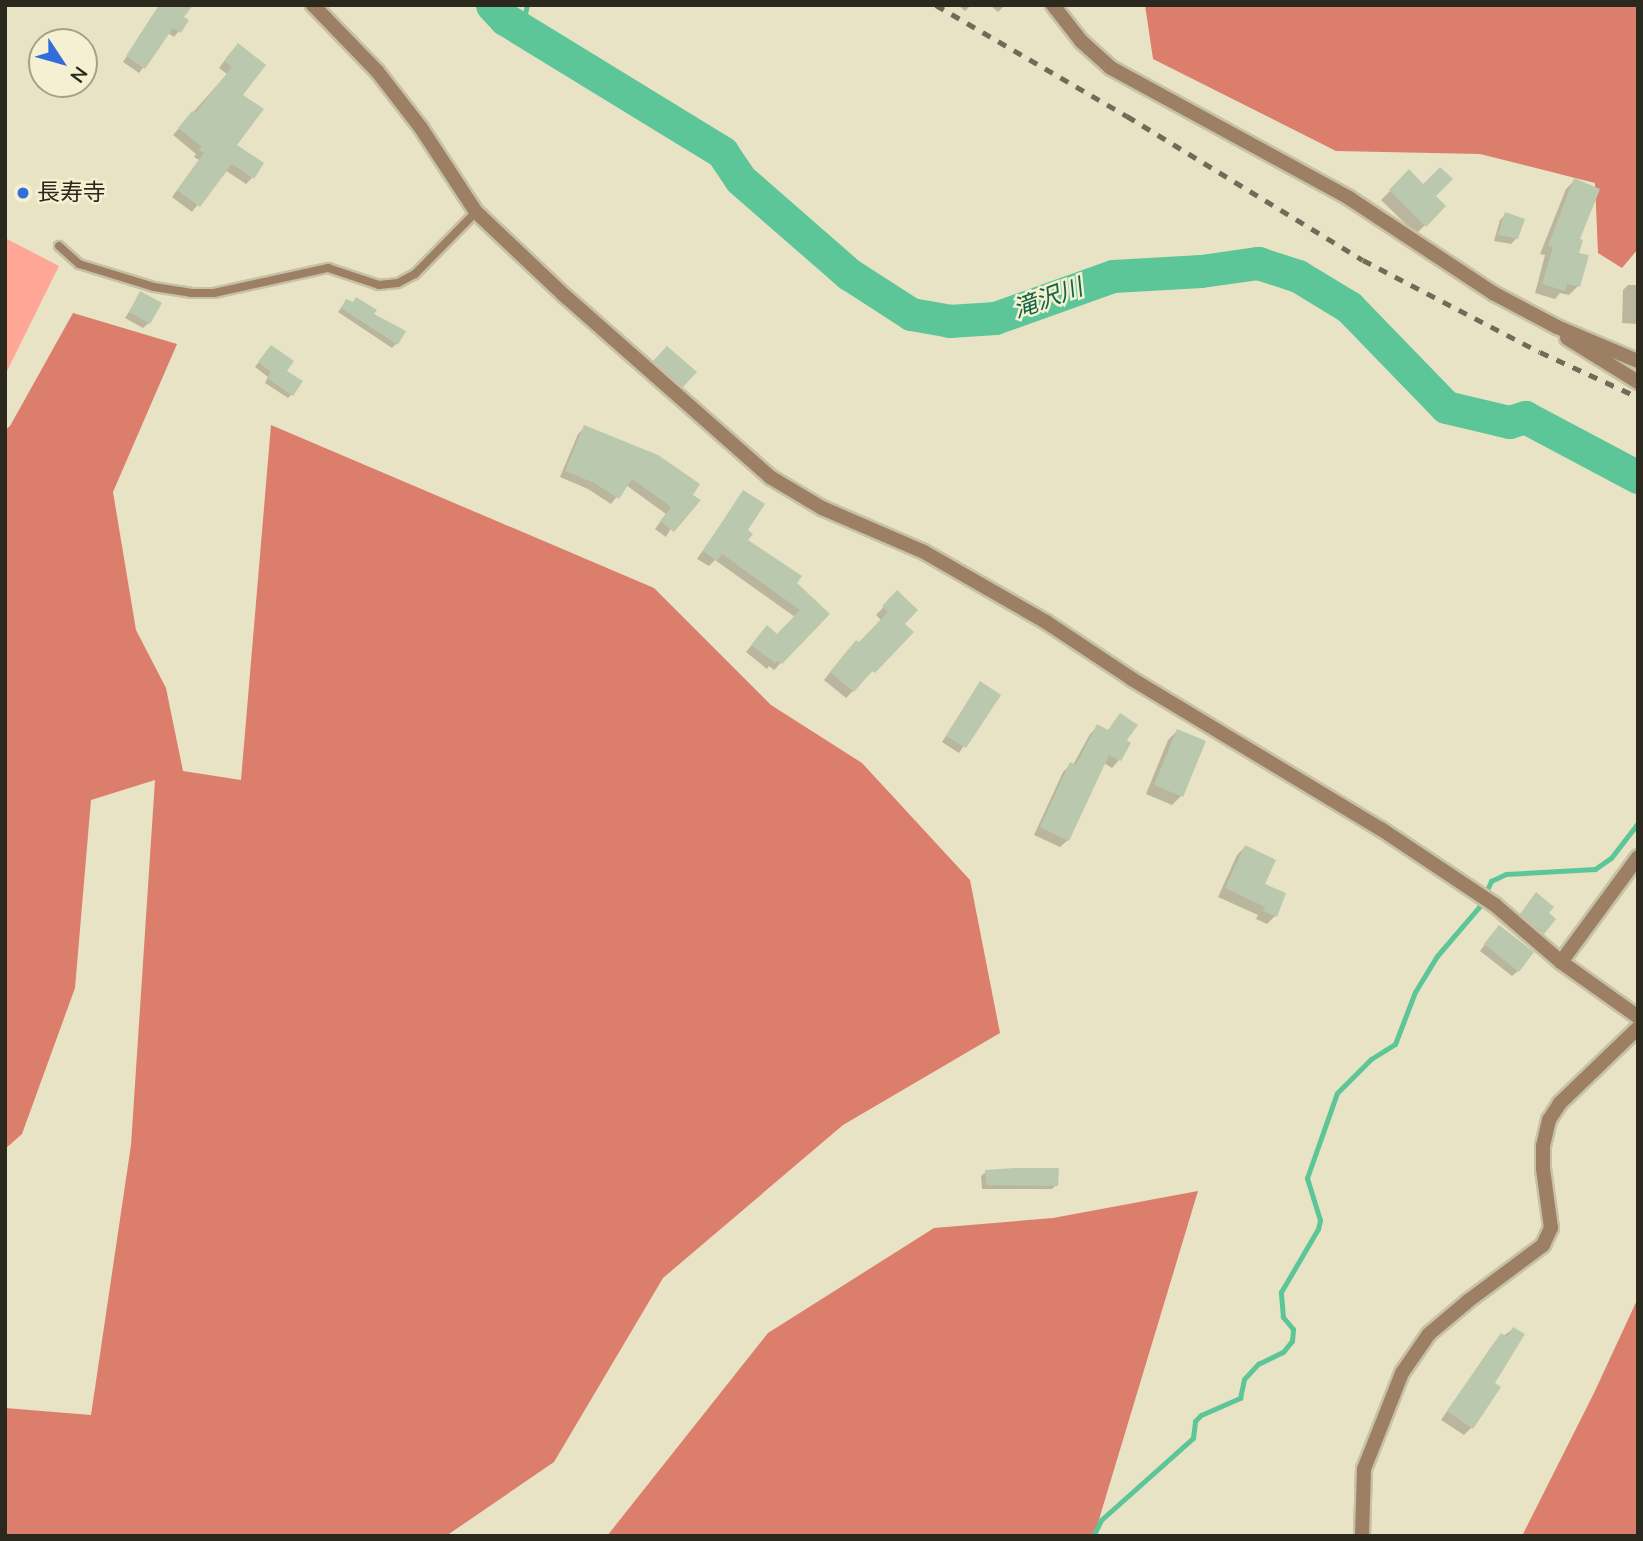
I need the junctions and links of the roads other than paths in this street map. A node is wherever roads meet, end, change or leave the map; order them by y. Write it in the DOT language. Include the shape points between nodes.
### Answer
graph roads {
  1 [pos="313,5"];
  2 [pos="1053,5"];
  3 [pos="476,212"];
  4 [pos="59,246"];
  5 [pos="1557,327"];
  6 [pos="1638,360"];
  7 [pos="1638,382"];
  8 [pos="1638,857"];
  9 [pos="1561,962"];
  10 [pos="1638,1017"];
  11 [pos="1638,1028"];
  12 [pos="1363,1536"];
  1 -- 3 [label="street" via="384,80"];
  2 -- 5 [label="street" via="1081,41 1111,68 1349,198 1454,270"];
  3 -- 4 [label="lane" via="415,274 398,283 379,285 328,268 214,293 191,293 79,264"];
  3 -- 9 [label="street" via="566,298 770,477 822,508 924,552 1046,622 1381,829 1495,905"];
  5 -- 6 [label="street"];
  5 -- 7 [label="street" via="1572,342"];
  8 -- 9 [label="street"];
  9 -- 10 [label="street"];
  11 -- 12 [label="street" via="1560,1103 1549,1120 1543,1169 1550,1228 1543,1245 1429,1334 1402,1373 1364,1469"];
}
